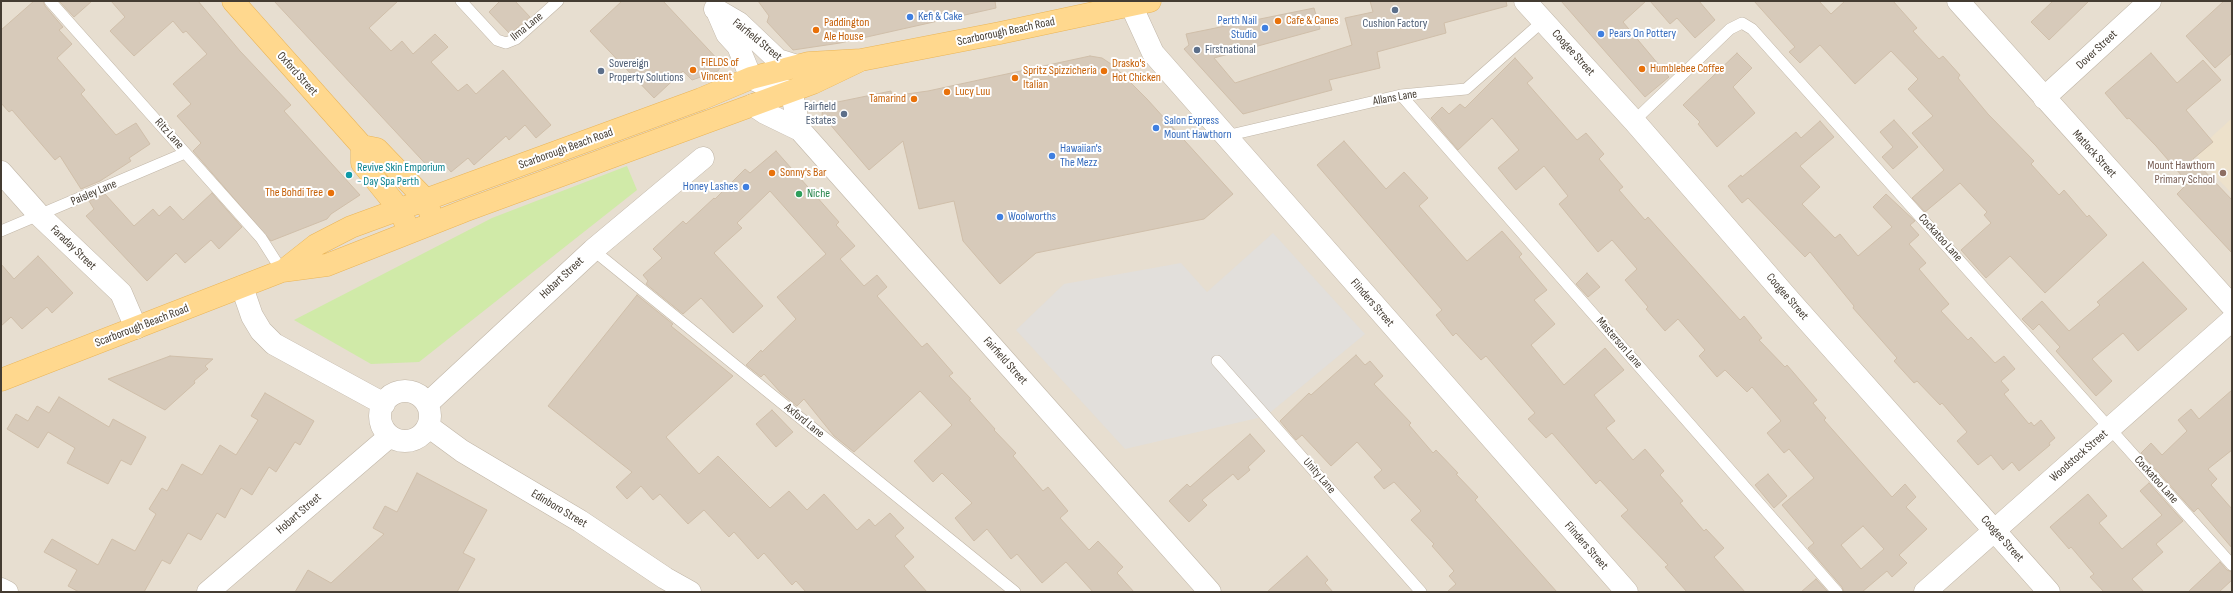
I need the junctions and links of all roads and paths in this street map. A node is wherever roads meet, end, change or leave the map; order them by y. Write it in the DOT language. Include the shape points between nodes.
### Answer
graph roads {
  1 [pos="50,1"];
  2 [pos="233,1"];
  3 [pos="462,1"];
  4 [pos="558,1"];
  5 [pos="1525,1"];
  6 [pos="1958,1"];
  7 [pos="2150,1"];
  8 [pos="1140,3"];
  9 [pos="712,6"];
  10 [pos="1543,21"];
  11 [pos="861,60"];
  12 [pos="797,66"];
  13 [pos="751,78"];
  14 [pos="790,91"];
  15 [pos="1401,95"];
  16 [pos="2044,98"];
  17 [pos="753,105"];
  18 [pos="1634,121"];
  19 [pos="800,130"];
  20 [pos="1226,136"];
  21 [pos="362,146"];
  22 [pos="186,153"];
  23 [pos="703,158"];
  24 [pos="1,172"];
  25 [pos="426,200"];
  26 [pos="400,210"];
  27 [pos="40,216"];
  28 [pos="435,223"];
  29 [pos="1,231"];
  30 [pos="409,233"];
  31 [pos="592,250"];
  32 [pos="282,271"];
  33 [pos="242,287"];
  34 [pos="2232,306"];
  35 [pos="2232,320"];
  36 [pos="136,328"];
  37 [pos="1217,361"];
  38 [pos="1,380"];
  39 [pos="384,404"];
  40 [pos="427,404"];
  41 [pos="428,426"];
  42 [pos="2110,429"];
  43 [pos="390,436"];
  44 [pos="1994,530"];
  45 [pos="2232,566"];
  46 [pos="1,589"];
  47 [pos="7,592"];
  48 [pos="208,592"];
  49 [pos="690,592"];
  50 [pos="1015,592"];
  51 [pos="1210,592"];
  52 [pos="1421,592"];
  53 [pos="1627,592"];
  54 [pos="1837,592"];
  55 [pos="1925,592"];
  56 [pos="2049,592"];
  1 -- 22 [label="lane, Ritz Lane"];
  2 -- 21 [label="main road, Oxford Street"];
  3 -- 4 [label="lane, Ilma Lane" via="497,40 506,43 516,39"];
  5 -- 10 [label="street, Coogee Street"];
  6 -- 16 [label="street, Matlock Street"];
  7 -- 16 [label="street, Dover Street"];
  8 -- 11 [label="main road, Scarborough Beach Road"];
  8 -- 20 [label="street, Flinders Street" via="1153,53"];
  9 -- 12 [label="street, Fairfield Street" via="739,23 778,60"];
  9 -- 13 [label="street, Fairfield Street" via="738,46"];
  10 -- 15 [label="lane, Allans Lane" via="1466,89"];
  10 -- 18 [label="street, Coogee Street"];
  11 -- 12 [label="main road, Scarborough Beach Road"];
  11 -- 14 [label="main road, Scarborough Beach Road"];
  12 -- 13 [label="main road, Scarborough Beach Road"];
  13 -- 14 [label="street" via="772,88"];
  13 -- 25 [label="main road, Scarborough Beach Road" via="701,99"];
  14 -- 17 [label="main road, Scarborough Beach Road"];
  14 -- 19 [label="street, Fairfield Street"];
  15 -- 20 [label="lane, Allans Lane"];
  15 -- 54 [label="lane, Masterson Lane"];
  16 -- 34 [label="street, Matlock Street"];
  17 -- 19 [label="street, Fairfield Street"];
  17 -- 28 [label="main road, Scarborough Beach Road"];
  18 -- 42 [label="lane, Cockatoo Lane" via="1730,29 1742,23 1752,28"];
  18 -- 44 [label="street, Coogee Street" via="1790,302"];
  19 -- 51 [label="street, Fairfield Street"];
  20 -- 53 [label="street, Flinders Street"];
  21 -- 25 [label="main road, Oxford Street" via="377,149"];
  21 -- 26 [label="main road" via="362,164"];
  22 -- 27 [label="lane, Paisley Lane"];
  22 -- 32 [label="lane, Ritz Lane" via="261,238"];
  23 -- 31 [label="street, Hobart Street"];
  24 -- 27 [label="street, Faraday Street"];
  25 -- 26 [label="main road, Scarborough Beach Road"];
  25 -- 28 [label="main road, Oxford Street"];
  26 -- 30 [label="main road"];
  26 -- 32 [label="main road, Scarborough Beach Road" via="351,228 316,245"];
  27 -- 29 [label="lane, Paisley Lane"];
  27 -- 36 [label="street, Faraday Street" via="121,293"];
  28 -- 30 [label="main road, Scarborough Beach Road"];
  30 -- 32 [label="main road, Scarborough Beach Road" via="327,265"];
  31 -- 40 [label="street, Hobart Street"];
  31 -- 50 [label="lane, Axford Lane"];
  32 -- 33 [label="main road, Scarborough Beach Road"];
  33 -- 36 [label="main road, Scarborough Beach Road"];
  33 -- 39 [label="street" via="252,316 261,331 274,344"];
  35 -- 42 [label="street, Woodstock Street"];
  36 -- 38 [label="main road, Scarborough Beach Road"];
  37 -- 52 [label="lane, Unity Lane"];
  39 -- 40 [label="street" via="392,395 402,391 417,394"];
  39 -- 43 [label="street" via="381,422"];
  40 -- 41 [label="street" via="430,414"];
  41 -- 43 [label="street" via="416,439 398,440"];
  41 -- 49 [label="street, Edinboro Street" via="462,451 580,521"];
  42 -- 44 [label="street, Woodstock Street"];
  42 -- 45 [label="lane, Cockatoo Lane"];
  43 -- 48 [label="street, Hobart Street"];
  44 -- 55 [label="street, Woodstock Street"];
  44 -- 56 [label="street, Coogee Street"];
  46 -- 47 [label="street"];
}
